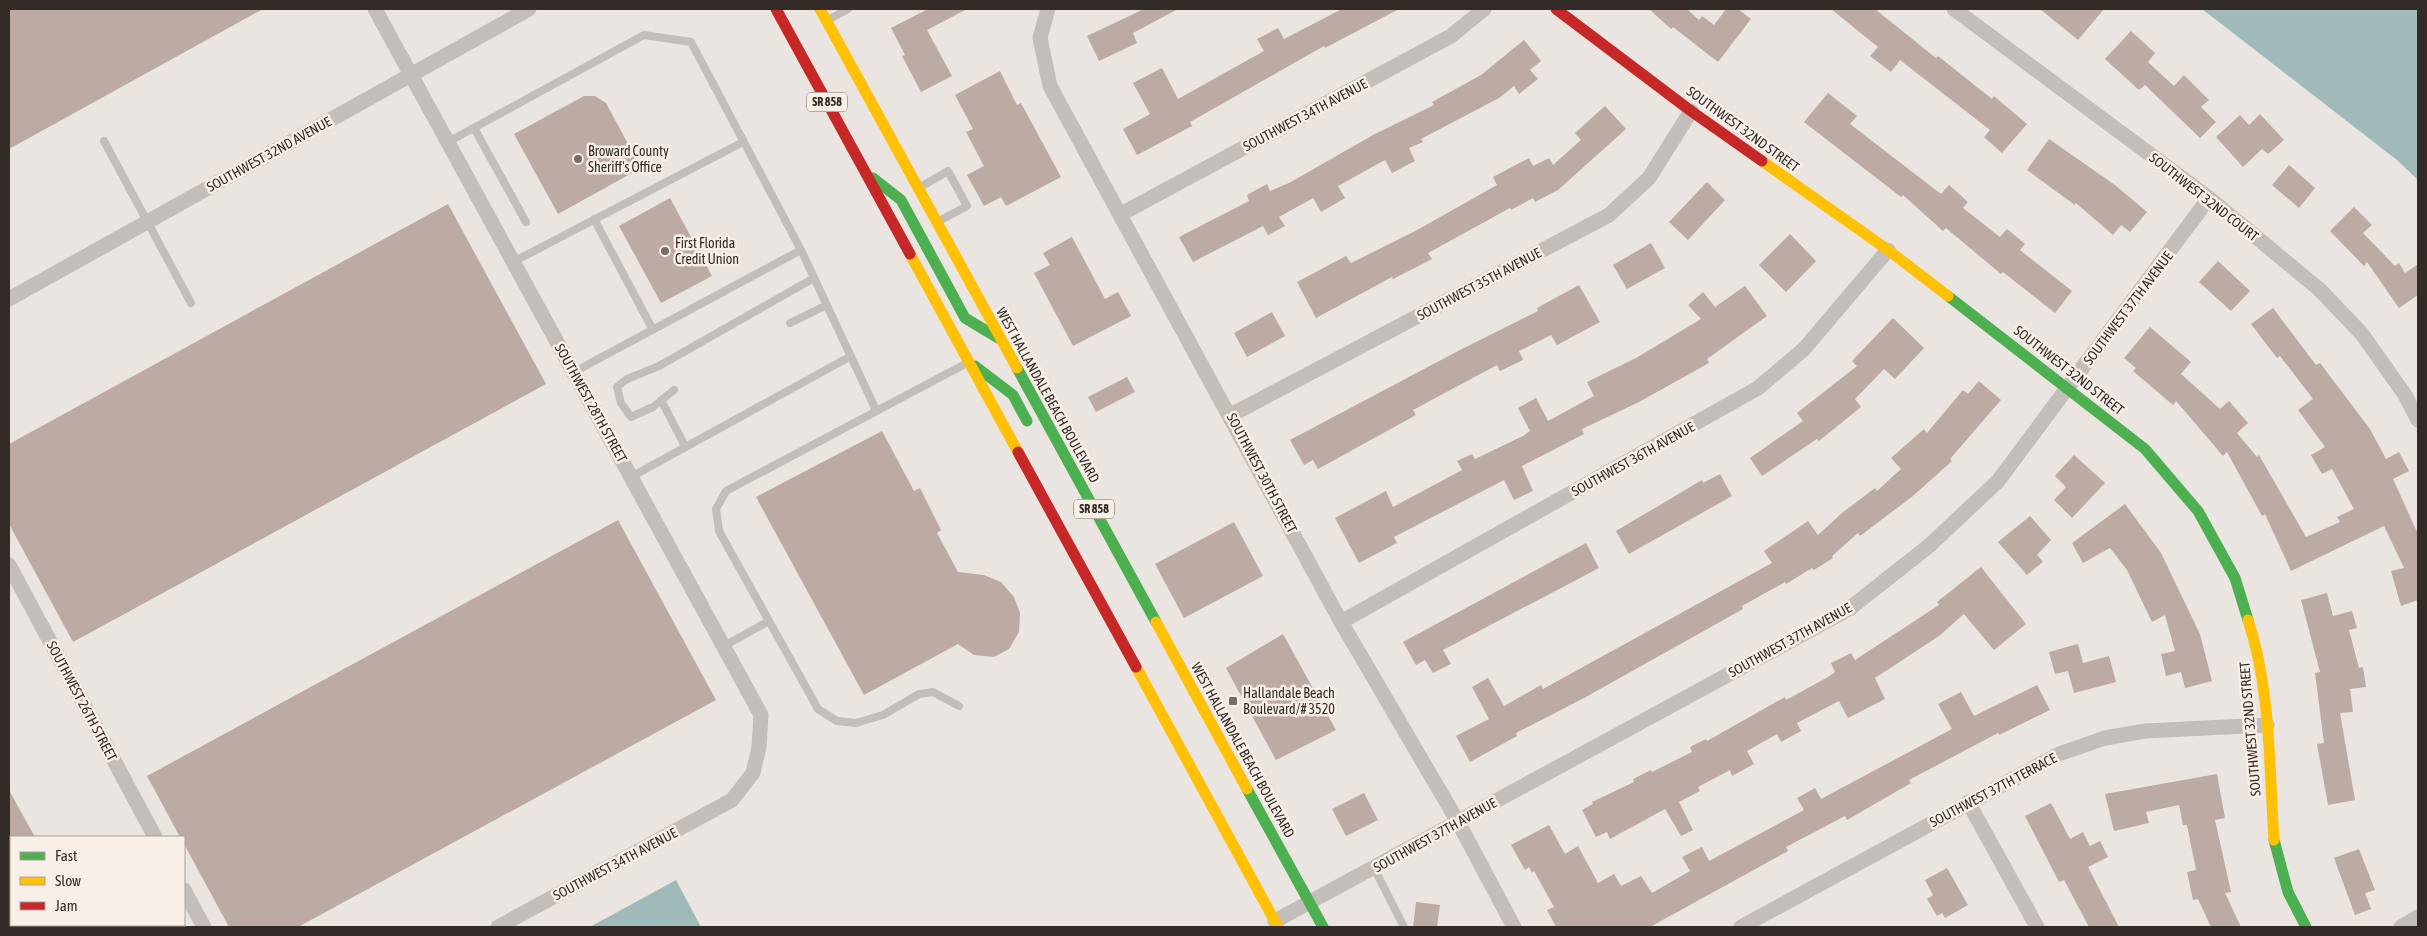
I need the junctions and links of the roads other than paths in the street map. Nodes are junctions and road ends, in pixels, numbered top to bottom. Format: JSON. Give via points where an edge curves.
{"nodes":[{"id":1,"x":375,"y":9,"type":"edge"},
{"id":2,"x":529,"y":9,"type":"edge"},
{"id":3,"x":776,"y":9,"type":"edge"},
{"id":4,"x":820,"y":9,"type":"edge"},
{"id":5,"x":848,"y":9,"type":"edge"},
{"id":6,"x":1048,"y":9,"type":"edge"},
{"id":7,"x":1484,"y":9,"type":"edge"},
{"id":8,"x":1556,"y":9,"type":"edge"},
{"id":9,"x":1954,"y":9,"type":"edge"},
{"id":10,"x":826,"y":21,"type":"junction"},
{"id":11,"x":412,"y":75,"type":"junction"},
{"id":12,"x":1691,"y":110,"type":"junction"},
{"id":13,"x":474,"y":128,"type":"junction"},
{"id":14,"x":104,"y":141,"type":"dead end"},
{"id":15,"x":448,"y":142,"type":"junction"},
{"id":16,"x":743,"y":142,"type":"junction"},
{"id":17,"x":865,"y":172,"type":"junction"},
{"id":18,"x":918,"y":188,"type":"junction"},
{"id":19,"x":2210,"y":198,"type":"junction"},
{"id":20,"x":1122,"y":214,"type":"junction"},
{"id":21,"x":594,"y":220,"type":"junction"},
{"id":22,"x":148,"y":221,"type":"junction"},
{"id":23,"x":526,"y":222,"type":"dead end"},
{"id":24,"x":937,"y":222,"type":"junction"},
{"id":25,"x":801,"y":250,"type":"junction"},
{"id":26,"x":1888,"y":250,"type":"junction"},
{"id":27,"x":513,"y":262,"type":"junction"},
{"id":28,"x":814,"y":278,"type":"junction"},
{"id":29,"x":9,"y":299,"type":"edge"},
{"id":30,"x":191,"y":303,"type":"dead end"},
{"id":31,"x":827,"y":305,"type":"junction"},
{"id":32,"x":790,"y":323,"type":"dead end"},
{"id":33,"x":653,"y":330,"type":"junction"},
{"id":34,"x":1001,"y":340,"type":"junction"},
{"id":35,"x":851,"y":356,"type":"junction"},
{"id":36,"x":969,"y":362,"type":"junction"},
{"id":37,"x":574,"y":372,"type":"junction"},
{"id":38,"x":2068,"y":388,"type":"junction"},
{"id":39,"x":674,"y":390,"type":"dead end"},
{"id":40,"x":661,"y":400,"type":"junction"},
{"id":41,"x":876,"y":410,"type":"junction"},
{"id":42,"x":1231,"y":415,"type":"junction"},
{"id":43,"x":2418,"y":420,"type":"edge"},
{"id":44,"x":1032,"y":429,"type":"dead end"},
{"id":45,"x":686,"y":446,"type":"junction"},
{"id":46,"x":631,"y":477,"type":"junction"},
{"id":47,"x":1086,"y":521,"type":"dead end"},
{"id":48,"x":1112,"y":542,"type":"junction"},
{"id":49,"x":9,"y":565,"type":"edge"},
{"id":50,"x":769,"y":621,"type":"junction"},
{"id":51,"x":1342,"y":622,"type":"junction"},
{"id":52,"x":724,"y":646,"type":"junction"},
{"id":53,"x":959,"y":706,"type":"dead end"},
{"id":54,"x":2267,"y":725,"type":"junction"},
{"id":55,"x":732,"y":800,"type":"joint"},
{"id":56,"x":1968,"y":802,"type":"junction"},
{"id":57,"x":1458,"y":822,"type":"junction"},
{"id":58,"x":154,"y":836,"type":"edge"},
{"id":59,"x":1374,"y":868,"type":"junction"},
{"id":60,"x":185,"y":892,"type":"edge"},
{"id":61,"x":1310,"y":903,"type":"junction"},
{"id":62,"x":2418,"y":918,"type":"edge"},
{"id":63,"x":1769,"y":921,"type":"edge"},
{"id":64,"x":1274,"y":924,"type":"edge"},
{"id":65,"x":204,"y":927,"type":"edge"},
{"id":66,"x":498,"y":927,"type":"edge"},
{"id":67,"x":1323,"y":927,"type":"edge"},
{"id":68,"x":1404,"y":927,"type":"edge"},
{"id":69,"x":1514,"y":927,"type":"edge"},
{"id":70,"x":1741,"y":927,"type":"edge"},
{"id":71,"x":2037,"y":927,"type":"edge"},
{"id":72,"x":2306,"y":927,"type":"edge"},
{"id":73,"x":2401,"y":927,"type":"edge"}],
"edges":[{"from":1,"to":11,"type":"street","name":"SOUTHWEST 28TH STREET"},
{"from":2,"to":11,"type":"street","name":"SOUTHWEST 32ND AVENUE"},
{"from":3,"to":17,"type":"main road","number":"SR 858"},
{"from":4,"to":10,"type":"main road","name":"WEST HALLANDALE BEACH BOULEVARD","number":"SR 858"},
{"from":5,"to":10,"type":"lane"},
{"from":6,"to":20,"type":"street","name":"SOUTHWEST 30TH STREET","via":[[1040,38],[1050,86]]},
{"from":7,"to":20,"type":"street","name":"SOUTHWEST 34TH AVENUE","via":[[1451,36]]},
{"from":8,"to":12,"type":"main road","name":"SOUTHWEST 32ND STREET"},
{"from":9,"to":19,"type":"street","name":"SOUTHWEST 32ND COURT"},
{"from":10,"to":18,"type":"main road","name":"WEST HALLANDALE BEACH BOULEVARD","number":"SR 858"},
{"from":11,"to":15,"type":"street","name":"SOUTHWEST 28TH STREET"},
{"from":11,"to":22,"type":"street","name":"SOUTHWEST 32ND AVENUE"},
{"from":12,"to":26,"type":"main road","name":"SOUTHWEST 32ND STREET"},
{"from":12,"to":42,"type":"street","name":"SOUTHWEST 35TH AVENUE","via":[[1649,178],[1609,215]]},
{"from":13,"to":15,"type":"lane"},
{"from":13,"to":16,"type":"lane","via":[[644,35],[690,42]]},
{"from":13,"to":23,"type":"lane"},
{"from":14,"to":22,"type":"lane"},
{"from":15,"to":27,"type":"street","name":"SOUTHWEST 28TH STREET"},
{"from":16,"to":21,"type":"lane"},
{"from":16,"to":25,"type":"lane"},
{"from":17,"to":34,"type":"main road","via":[[901,200],[965,318]]},
{"from":17,"to":36,"type":"main road","number":"SR 858"},
{"from":18,"to":24,"type":"main road","name":"WEST HALLANDALE BEACH BOULEVARD","number":"SR 858"},
{"from":18,"to":24,"type":"lane","via":[[948,171],[968,206]]},
{"from":19,"to":38,"type":"street","name":"SOUTHWEST 37TH AVENUE"},
{"from":19,"to":43,"type":"street","name":"SOUTHWEST 32ND COURT","via":[[2320,290],[2362,334],[2405,395]]},
{"from":20,"to":42,"type":"street","name":"SOUTHWEST 30TH STREET"},
{"from":21,"to":27,"type":"lane"},
{"from":21,"to":33,"type":"lane"},
{"from":22,"to":29,"type":"street","name":"SOUTHWEST 32ND AVENUE"},
{"from":22,"to":30,"type":"lane"},
{"from":24,"to":34,"type":"main road","name":"WEST HALLANDALE BEACH BOULEVARD","number":"SR 858"},
{"from":25,"to":28,"type":"lane"},
{"from":25,"to":33,"type":"lane"},
{"from":26,"to":38,"type":"main road","name":"SOUTHWEST 32ND STREET"},
{"from":26,"to":51,"type":"street","name":"SOUTHWEST 36TH AVENUE","via":[[1804,349],[1758,388]]},
{"from":27,"to":37,"type":"street","name":"SOUTHWEST 28TH STREET"},
{"from":28,"to":31,"type":"lane"},
{"from":28,"to":40,"type":"lane","via":[[617,387],[621,403],[631,417]]},
{"from":31,"to":32,"type":"lane"},
{"from":31,"to":35,"type":"lane"},
{"from":33,"to":37,"type":"lane"},
{"from":34,"to":48,"type":"main road","name":"WEST HALLANDALE BEACH BOULEVARD","number":"SR 858"},
{"from":35,"to":41,"type":"lane"},
{"from":35,"to":45,"type":"lane"},
{"from":36,"to":41,"type":"lane"},
{"from":36,"to":44,"type":"main road","via":[[1013,395]]},
{"from":36,"to":64,"type":"main road","number":"SR 858"},
{"from":37,"to":46,"type":"street","name":"SOUTHWEST 28TH STREET"},
{"from":38,"to":54,"type":"main road","name":"SOUTHWEST 32ND STREET","via":[[2145,448],[2198,511],[2235,578],[2257,646]]},
{"from":38,"to":57,"type":"street","name":"SOUTHWEST 37TH AVENUE","via":[[1998,481],[1930,545],[1849,609]]},
{"from":39,"to":40,"type":"lane"},
{"from":40,"to":45,"type":"lane"},
{"from":41,"to":50,"type":"lane","via":[[726,491],[716,509],[719,531]]},
{"from":42,"to":51,"type":"street","name":"SOUTHWEST 30TH STREET"},
{"from":45,"to":46,"type":"lane"},
{"from":46,"to":52,"type":"street","name":"SOUTHWEST 28TH STREET"},
{"from":47,"to":48,"type":"main road"},
{"from":48,"to":61,"type":"main road","name":"WEST HALLANDALE BEACH BOULEVARD","number":"SR 858"},
{"from":49,"to":58,"type":"street","name":"SOUTHWEST 26TH STREET"},
{"from":50,"to":52,"type":"lane"},
{"from":50,"to":53,"type":"lane","via":[[818,709],[837,721],[856,723],[883,715],[919,694],[933,692]]},
{"from":51,"to":57,"type":"street","name":"SOUTHWEST 30TH STREET"},
{"from":52,"to":55,"type":"street","name":"SOUTHWEST 28TH STREET","via":[[761,715],[753,773]]},
{"from":54,"to":56,"type":"street","name":"SOUTHWEST 37TH TERRACE","via":[[2146,730],[2105,738],[2059,754]]},
{"from":54,"to":72,"type":"main road","name":"SOUTHWEST 32ND STREET","via":[[2274,845],[2288,892]]},
{"from":55,"to":66,"type":"street","name":"SOUTHWEST 34TH AVENUE"},
{"from":56,"to":63,"type":"street","name":"SOUTHWEST 37TH TERRACE"},
{"from":56,"to":71,"type":"street"},
{"from":57,"to":59,"type":"street","name":"SOUTHWEST 37TH AVENUE"},
{"from":57,"to":69,"type":"street","name":"SOUTHWEST 30TH STREET"},
{"from":59,"to":61,"type":"street","name":"SOUTHWEST 37TH AVENUE"},
{"from":59,"to":68,"type":"lane"},
{"from":60,"to":65,"type":"street"},
{"from":61,"to":64,"type":"street","name":"SOUTHWEST 37TH AVENUE"},
{"from":61,"to":67,"type":"main road","name":"WEST HALLANDALE BEACH BOULEVARD","number":"SR 858"},
{"from":62,"to":73,"type":"street"},
{"from":63,"to":70,"type":"street","name":"SOUTHWEST 37TH TERRACE"}]}
